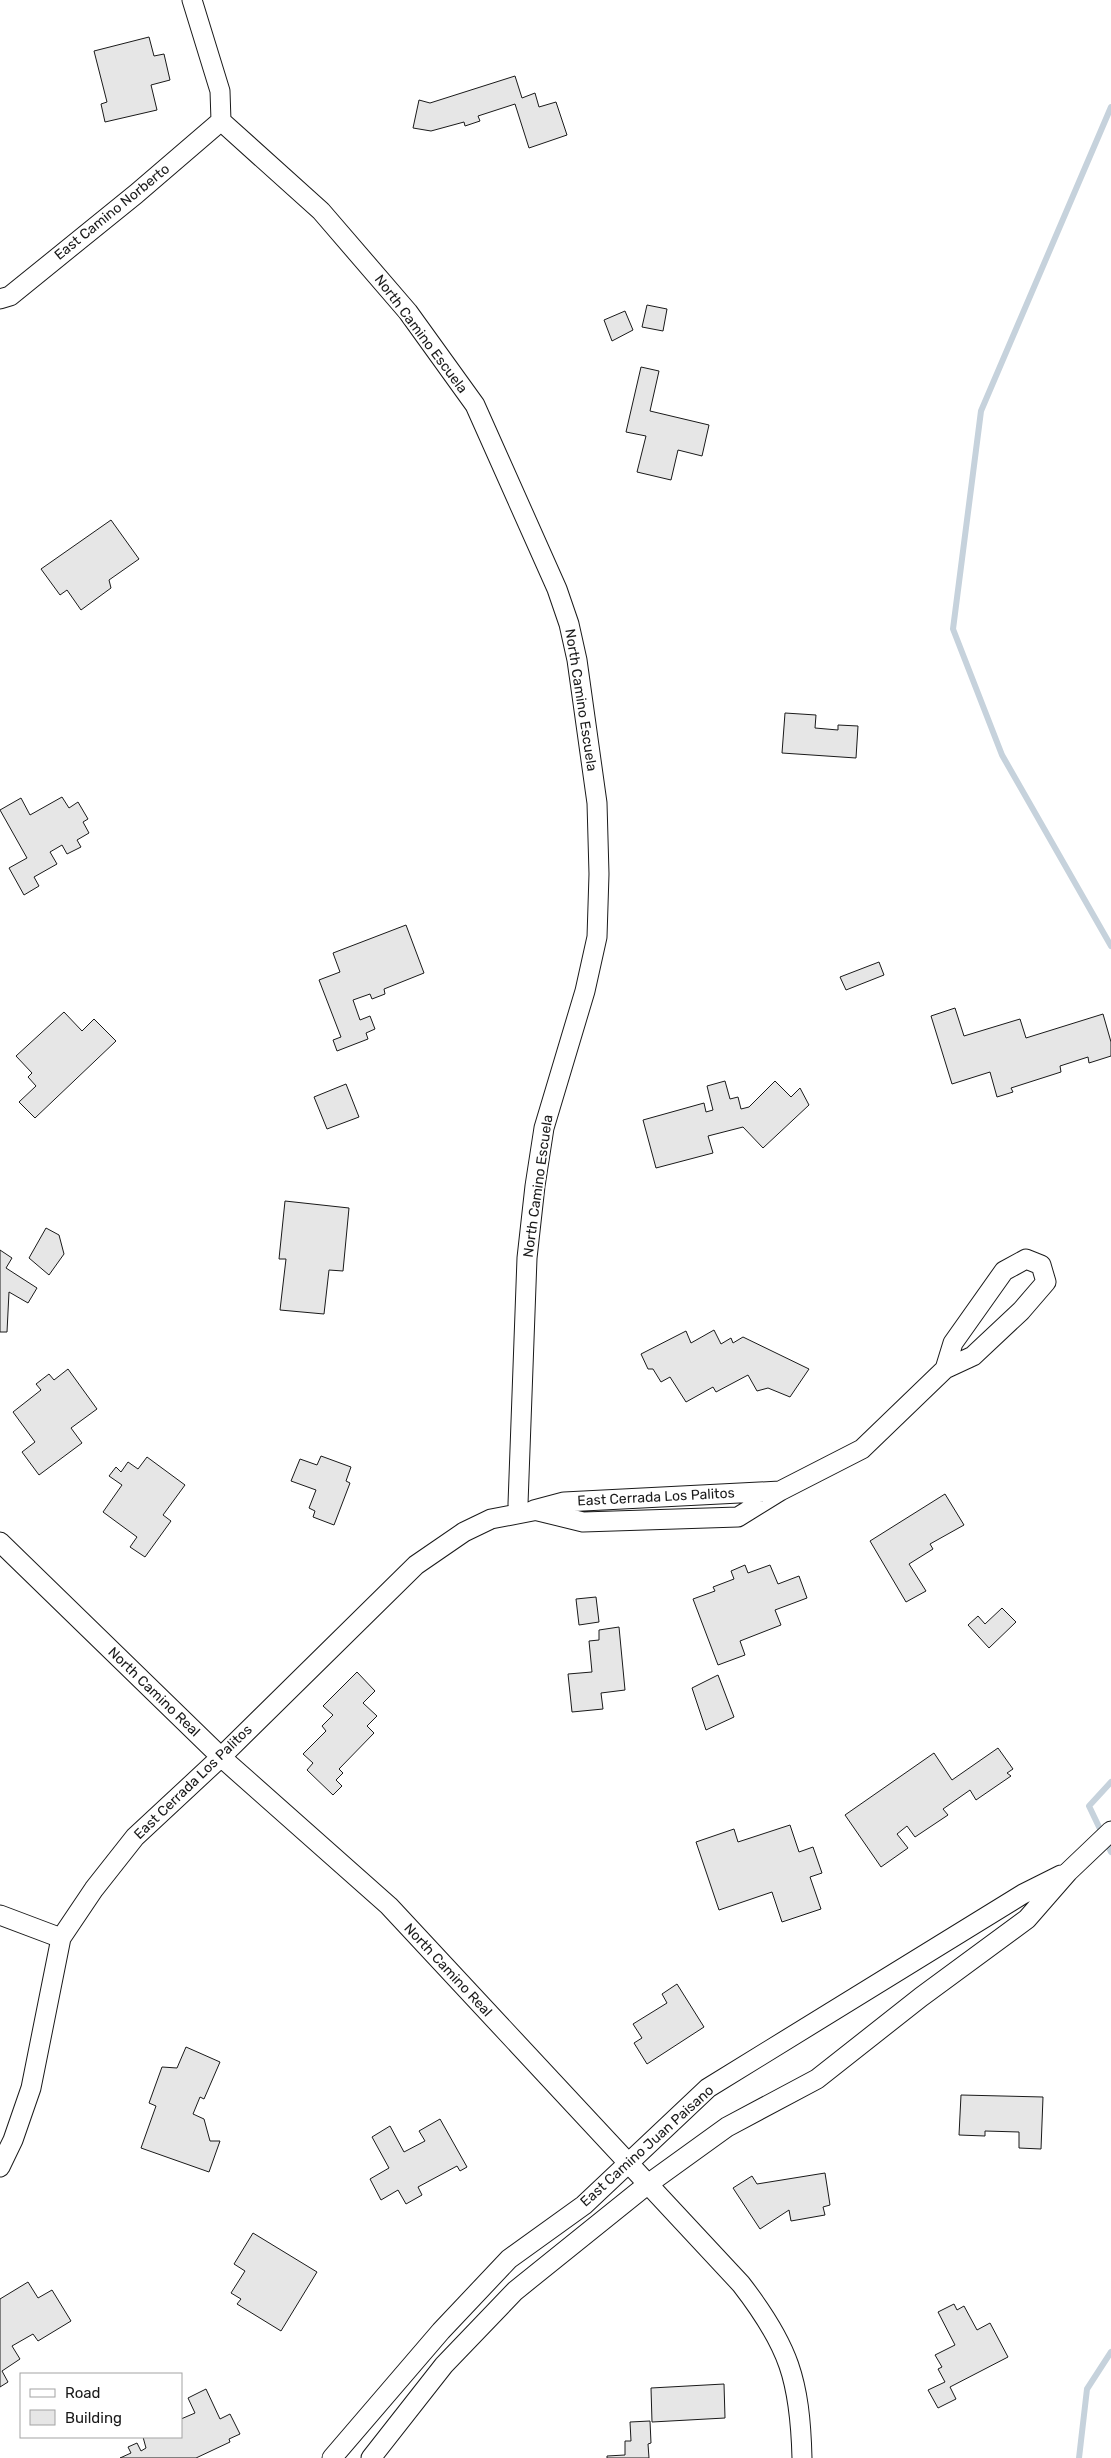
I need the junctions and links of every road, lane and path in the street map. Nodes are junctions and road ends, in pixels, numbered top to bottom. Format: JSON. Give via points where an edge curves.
{"nodes":[{"id":1,"x":192,"y":0,"type":"edge"},
{"id":2,"x":221,"y":121,"type":"junction"},
{"id":3,"x":0,"y":299,"type":"edge"},
{"id":4,"x":945,"y":1369,"type":"junction"},
{"id":5,"x":527,"y":1512,"type":"junction"},
{"id":6,"x":0,"y":1542,"type":"edge"},
{"id":7,"x":221,"y":1757,"type":"junction"},
{"id":8,"x":1111,"y":1831,"type":"edge"},
{"id":9,"x":1068,"y":1872,"type":"junction"},
{"id":10,"x":0,"y":1915,"type":"edge"},
{"id":11,"x":62,"y":1938,"type":"junction"},
{"id":12,"x":629,"y":2162,"type":"junction"},
{"id":13,"x":0,"y":2167,"type":"edge"},
{"id":14,"x":648,"y":2184,"type":"junction"},
{"id":15,"x":332,"y":2458,"type":"edge"},
{"id":16,"x":371,"y":2458,"type":"edge"},
{"id":17,"x":802,"y":2458,"type":"edge"}],
"edges":[{"from":1,"to":2,"type":"street","via":[[220,90]]},
{"from":2,"to":3,"type":"street","name":"East Camino Norberto","via":[[10,296]]},
{"from":2,"to":5,"type":"street","name":"North Camino Escuela","via":[[322,211],[408,312],[475,406],[557,589],[577,660],[596,803],[600,874],[597,937],[585,991],[544,1128],[535,1186],[524,1312],[518,1504]]},
{"from":4,"to":4,"type":"street","name":"East Cerrada Los Palitos","via":[[973,1356],[1021,1311],[1046,1282],[1041,1265],[1026,1259],[1004,1271],[953,1343]]},
{"from":4,"to":5,"type":"street","name":"East Cerrada Los Palitos","via":[[862,1449],[780,1491],[564,1502]]},
{"from":5,"to":7,"type":"street","name":"East Cerrada Los Palitos","via":[[491,1519],[464,1532],[416,1565]]},
{"from":6,"to":7,"type":"street","name":"North Camino Real"},
{"from":7,"to":11,"type":"street","name":"East Cerrada Los Palitos","via":[[135,1837],[94,1889]]},
{"from":7,"to":12,"type":"street","name":"North Camino Real","via":[[389,1906]]},
{"from":8,"to":9,"type":"street","name":"East Camino Juan Paisano"},
{"from":9,"to":12,"type":"street","name":"East Camino Juan Paisano","via":[[1023,1894],[708,2088]]},
{"from":9,"to":14,"type":"street","name":"East Camino Juan Paisano","via":[[1027,1919],[921,1997],[817,2080],[727,2127]]},
{"from":10,"to":11,"type":"street"},
{"from":11,"to":13,"type":"street","name":"East Cerrada Los Palitos","via":[[31,2088]]},
{"from":12,"to":14,"type":"street","name":"North Camino Real"},
{"from":12,"to":15,"type":"street","name":"East Camino Juan Paisano","via":[[584,2205],[509,2259],[441,2331]]},
{"from":14,"to":16,"type":"street","name":"East Camino Juan Paisano","via":[[515,2291],[444,2365]]},
{"from":14,"to":17,"type":"street","name":"North Camino Real","via":[[741,2284],[770,2323],[793,2374],[798,2397]]}]}
